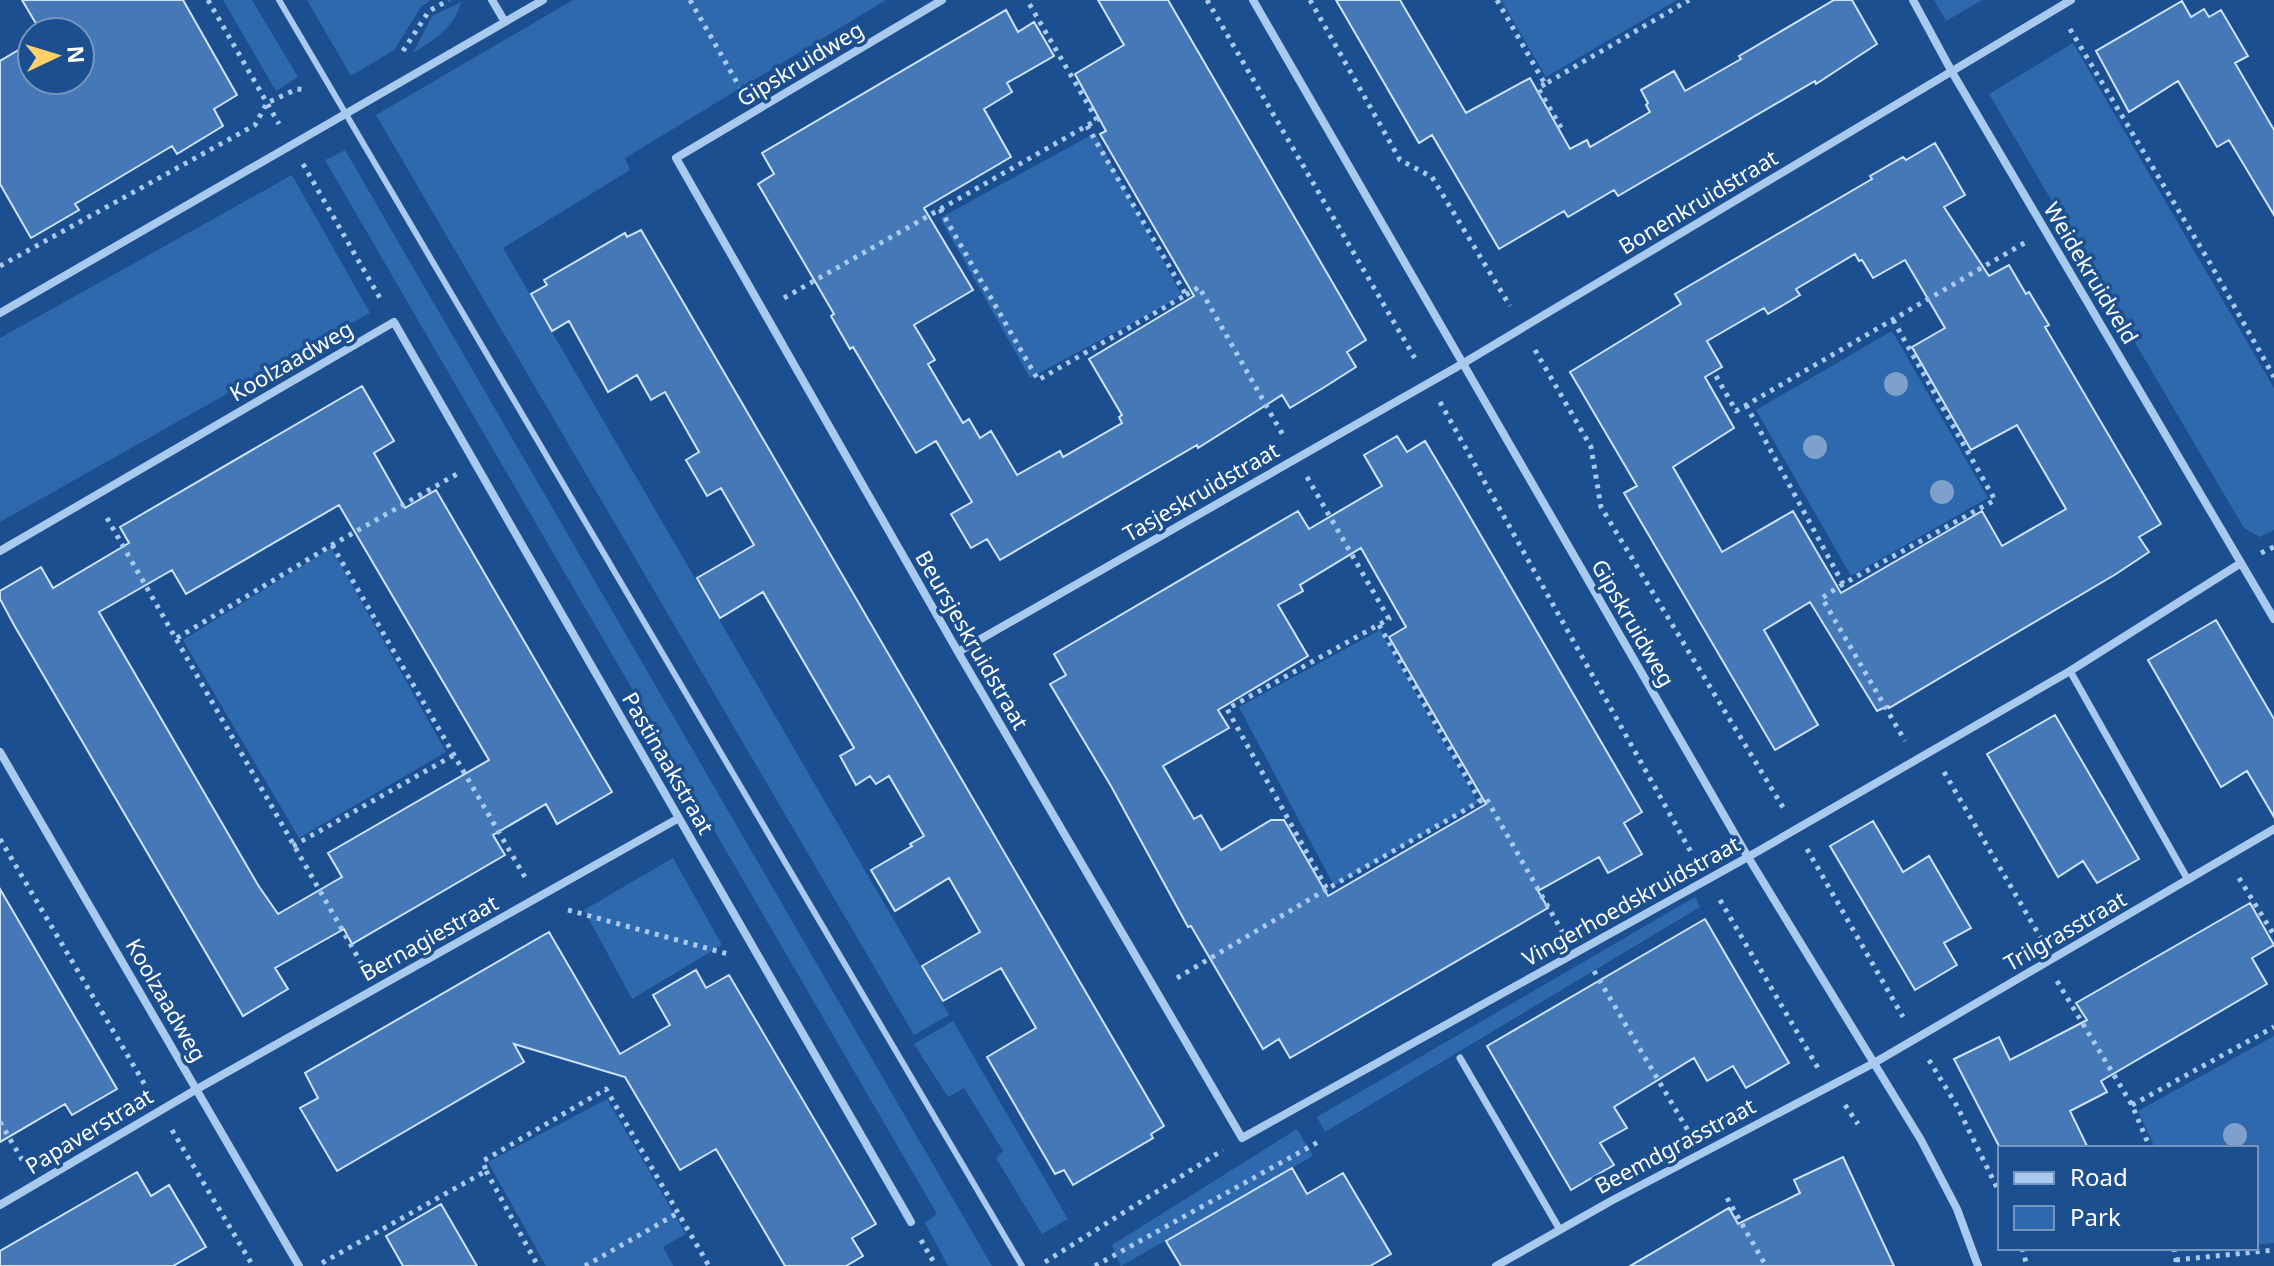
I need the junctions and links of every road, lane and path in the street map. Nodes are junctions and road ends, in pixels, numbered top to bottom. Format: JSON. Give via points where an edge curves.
{"nodes":[{"id":1,"x":279,"y":0,"type":"edge"},
{"id":2,"x":449,"y":0,"type":"edge"},
{"id":3,"x":492,"y":0,"type":"edge"},
{"id":4,"x":543,"y":0,"type":"edge"},
{"id":5,"x":690,"y":0,"type":"edge"},
{"id":6,"x":942,"y":0,"type":"edge"},
{"id":7,"x":1027,"y":0,"type":"edge"},
{"id":8,"x":1207,"y":0,"type":"edge"},
{"id":9,"x":1253,"y":0,"type":"edge"},
{"id":10,"x":1310,"y":0,"type":"edge"},
{"id":11,"x":1497,"y":0,"type":"edge"},
{"id":12,"x":1689,"y":0,"type":"edge"},
{"id":13,"x":1913,"y":0,"type":"edge"},
{"id":14,"x":2071,"y":0,"type":"edge"},
{"id":15,"x":2058,"y":8,"type":"junction"},
{"id":16,"x":505,"y":22,"type":"junction"},
{"id":17,"x":401,"y":55,"type":"dead end"},
{"id":18,"x":1952,"y":72,"type":"junction"},
{"id":19,"x":1545,"y":84,"type":"junction"},
{"id":20,"x":333,"y":93,"type":"junction"},
{"id":21,"x":754,"y":112,"type":"junction"},
{"id":22,"x":345,"y":115,"type":"junction"},
{"id":23,"x":1087,"y":126,"type":"junction"},
{"id":24,"x":1563,"y":131,"type":"dead end"},
{"id":25,"x":676,"y":158,"type":"joint"},
{"id":26,"x":940,"y":209,"type":"junction"},
{"id":27,"x":2045,"y":231,"type":"junction"},
{"id":28,"x":0,"y":266,"type":"edge"},
{"id":29,"x":1186,"y":295,"type":"junction"},
{"id":30,"x":763,"y":311,"type":"junction"},
{"id":31,"x":0,"y":313,"type":"edge"},
{"id":32,"x":1893,"y":320,"type":"junction"},
{"id":33,"x":394,"y":322,"type":"joint"},
{"id":34,"x":1522,"y":327,"type":"junction"},
{"id":35,"x":1462,"y":364,"type":"junction"},
{"id":36,"x":1716,"y":376,"type":"dead end"},
{"id":37,"x":2274,"y":377,"type":"edge"},
{"id":38,"x":1429,"y":382,"type":"junction"},
{"id":39,"x":1746,"y":405,"type":"junction"},
{"id":40,"x":1297,"y":458,"type":"junction"},
{"id":41,"x":475,"y":464,"type":"junction"},
{"id":42,"x":95,"y":496,"type":"junction"},
{"id":43,"x":332,"y":545,"type":"junction"},
{"id":44,"x":0,"y":551,"type":"edge"},
{"id":45,"x":2241,"y":563,"type":"junction"},
{"id":46,"x":1843,"y":584,"type":"junction"},
{"id":47,"x":2274,"y":619,"type":"edge"},
{"id":48,"x":1379,"y":625,"type":"junction"},
{"id":49,"x":177,"y":638,"type":"junction"},
{"id":50,"x":958,"y":652,"type":"junction"},
{"id":51,"x":2070,"y":671,"type":"junction"},
{"id":52,"x":1931,"y":751,"type":"junction"},
{"id":53,"x":0,"y":752,"type":"edge"},
{"id":54,"x":454,"y":755,"type":"junction"},
{"id":55,"x":1916,"y":760,"type":"junction"},
{"id":56,"x":1480,"y":801,"type":"junction"},
{"id":57,"x":679,"y":818,"type":"junction"},
{"id":58,"x":1796,"y":829,"type":"junction"},
{"id":59,"x":2274,"y":829,"type":"edge"},
{"id":60,"x":0,"y":839,"type":"edge"},
{"id":61,"x":293,"y":846,"type":"junction"},
{"id":62,"x":1748,"y":857,"type":"junction"},
{"id":63,"x":2226,"y":858,"type":"junction"},
{"id":64,"x":1707,"y":880,"type":"junction"},
{"id":65,"x":2188,"y":880,"type":"junction"},
{"id":66,"x":1327,"y":889,"type":"junction"},
{"id":67,"x":534,"y":899,"type":"junction"},
{"id":68,"x":2274,"y":935,"type":"edge"},
{"id":69,"x":1574,"y":953,"type":"junction"},
{"id":70,"x":2050,"y":961,"type":"junction"},
{"id":71,"x":763,"y":963,"type":"junction"},
{"id":72,"x":376,"y":988,"type":"junction"},
{"id":73,"x":1156,"y":991,"type":"junction"},
{"id":74,"x":2274,"y":1027,"type":"edge"},
{"id":75,"x":1916,"y":1039,"type":"junction"},
{"id":76,"x":1460,"y":1058,"type":"dead end"},
{"id":77,"x":1874,"y":1063,"type":"junction"},
{"id":78,"x":1830,"y":1085,"type":"junction"},
{"id":79,"x":197,"y":1089,"type":"junction"},
{"id":80,"x":2132,"y":1105,"type":"junction"},
{"id":81,"x":160,"y":1110,"type":"junction"},
{"id":82,"x":0,"y":1122,"type":"edge"},
{"id":83,"x":1858,"y":1124,"type":"dead end"},
{"id":84,"x":1242,"y":1138,"type":"junction"},
{"id":85,"x":1320,"y":1141,"type":"dead end"},
{"id":86,"x":2149,"y":1146,"type":"edge"},
{"id":87,"x":1701,"y":1153,"type":"junction"},
{"id":88,"x":486,"y":1171,"type":"junction"},
{"id":89,"x":37,"y":1183,"type":"junction"},
{"id":90,"x":1998,"y":1190,"type":"edge"},
{"id":91,"x":1727,"y":1198,"type":"dead end"},
{"id":92,"x":0,"y":1205,"type":"edge"},
{"id":93,"x":678,"y":1213,"type":"junction"},
{"id":94,"x":911,"y":1222,"type":"dead end"},
{"id":95,"x":1560,"y":1230,"type":"junction"},
{"id":96,"x":2274,"y":1250,"type":"edge"},
{"id":97,"x":2176,"y":1263,"type":"edge"},
{"id":98,"x":253,"y":1266,"type":"edge"},
{"id":99,"x":299,"y":1266,"type":"edge"},
{"id":100,"x":317,"y":1266,"type":"edge"},
{"id":101,"x":538,"y":1266,"type":"edge"},
{"id":102,"x":585,"y":1266,"type":"edge"},
{"id":103,"x":709,"y":1266,"type":"edge"},
{"id":104,"x":1022,"y":1266,"type":"edge"},
{"id":105,"x":1037,"y":1266,"type":"edge"},
{"id":106,"x":1095,"y":1266,"type":"edge"},
{"id":107,"x":1496,"y":1266,"type":"edge"},
{"id":108,"x":1766,"y":1266,"type":"edge"},
{"id":109,"x":1978,"y":1266,"type":"edge"}],
"edges":[{"from":1,"to":20,"type":"lane"},
{"from":2,"to":17,"type":"path","via":[[429,11]]},
{"from":3,"to":16,"type":"street"},
{"from":4,"to":16,"type":"street"},
{"from":5,"to":21,"type":"path"},
{"from":6,"to":21,"type":"street","name":"Gipskruidweg"},
{"from":7,"to":23,"type":"path","via":[[1097,120]]},
{"from":8,"to":38,"type":"path"},
{"from":9,"to":35,"type":"street","name":"Gipskruidweg"},
{"from":10,"to":34,"type":"path","via":[[1400,160],[1432,177]]},
{"from":11,"to":19,"type":"path"},
{"from":12,"to":19,"type":"path"},
{"from":13,"to":18,"type":"street","name":"Weidekruidveld"},
{"from":14,"to":15,"type":"street","name":"Bonenkruidstraat"},
{"from":15,"to":18,"type":"street","name":"Bonenkruidstraat"},
{"from":15,"to":37,"type":"path"},
{"from":16,"to":22,"type":"street"},
{"from":18,"to":27,"type":"street","name":"Weidekruidveld"},
{"from":18,"to":34,"type":"street","name":"Bonenkruidstraat"},
{"from":19,"to":24,"type":"path","via":[[1538,88]]},
{"from":20,"to":22,"type":"lane"},
{"from":20,"to":28,"type":"path","via":[[297,89],[267,103],[255,125]]},
{"from":21,"to":25,"type":"street","name":"Gipskruidweg"},
{"from":22,"to":31,"type":"street"},
{"from":22,"to":104,"type":"lane"},
{"from":23,"to":26,"type":"path"},
{"from":23,"to":29,"type":"path"},
{"from":25,"to":30,"type":"street","name":"Beursjeskruidstraat"},
{"from":26,"to":29,"type":"path","via":[[1038,380]]},
{"from":26,"to":30,"type":"path"},
{"from":27,"to":32,"type":"path"},
{"from":27,"to":45,"type":"street","name":"Weidekruidveld"},
{"from":29,"to":40,"type":"path","via":[[1199,287]]},
{"from":30,"to":50,"type":"street","name":"Beursjeskruidstraat"},
{"from":32,"to":39,"type":"path"},
{"from":32,"to":46,"type":"path","via":[[1995,500]]},
{"from":33,"to":41,"type":"street","name":"Pastinaakstraat"},
{"from":33,"to":42,"type":"street","name":"Koolzaadweg"},
{"from":34,"to":35,"type":"street","name":"Bonenkruidstraat"},
{"from":34,"to":58,"type":"path","via":[[1591,447],[1601,507]]},
{"from":35,"to":38,"type":"street","name":"Tasjeskruidstraat"},
{"from":35,"to":62,"type":"street","name":"Gipskruidweg"},
{"from":36,"to":39,"type":"path","via":[[1736,411]]},
{"from":38,"to":40,"type":"street","name":"Tasjeskruidstraat"},
{"from":38,"to":64,"type":"path"},
{"from":39,"to":46,"type":"path"},
{"from":40,"to":48,"type":"path","via":[[1389,619]]},
{"from":40,"to":50,"type":"street","name":"Tasjeskruidstraat"},
{"from":41,"to":43,"type":"path"},
{"from":41,"to":57,"type":"street","name":"Pastinaakstraat"},
{"from":42,"to":44,"type":"street","name":"Koolzaadweg"},
{"from":42,"to":49,"type":"path"},
{"from":43,"to":49,"type":"path"},
{"from":43,"to":54,"type":"path"},
{"from":45,"to":47,"type":"street","name":"Weidekruidveld"},
{"from":45,"to":51,"type":"street","name":"Vingerhoedskruidstraat"},
{"from":46,"to":55,"type":"path","via":[[1822,598]]},
{"from":48,"to":56,"type":"path"},
{"from":48,"to":66,"type":"path","via":[[1227,709]]},
{"from":49,"to":61,"type":"path"},
{"from":50,"to":73,"type":"street","name":"Beursjeskruidstraat"},
{"from":51,"to":52,"type":"street","name":"Vingerhoedskruidstraat"},
{"from":51,"to":65,"type":"street"},
{"from":52,"to":55,"type":"street","name":"Vingerhoedskruidstraat"},
{"from":52,"to":70,"type":"path"},
{"from":53,"to":79,"type":"street","name":"Koolzaadweg"},
{"from":54,"to":61,"type":"path"},
{"from":54,"to":67,"type":"path"},
{"from":55,"to":58,"type":"street","name":"Vingerhoedskruidstraat"},
{"from":56,"to":66,"type":"path"},
{"from":56,"to":69,"type":"path","via":[[1486,798]]},
{"from":57,"to":67,"type":"street","name":"Bernagiestraat"},
{"from":57,"to":71,"type":"street","name":"Pastinaakstraat"},
{"from":58,"to":62,"type":"street","name":"Vingerhoedskruidstraat"},
{"from":58,"to":75,"type":"path"},
{"from":59,"to":63,"type":"street","name":"Trilgrasstraat"},
{"from":60,"to":81,"type":"path"},
{"from":61,"to":72,"type":"path"},
{"from":62,"to":64,"type":"street","name":"Vingerhoedskruidstraat"},
{"from":62,"to":77,"type":"street","name":"Gipskruidweg"},
{"from":63,"to":65,"type":"street","name":"Trilgrasstraat"},
{"from":63,"to":68,"type":"path"},
{"from":64,"to":69,"type":"street","name":"Vingerhoedskruidstraat"},
{"from":64,"to":78,"type":"path"},
{"from":65,"to":70,"type":"street","name":"Trilgrasstraat"},
{"from":66,"to":73,"type":"path"},
{"from":67,"to":71,"type":"path"},
{"from":67,"to":72,"type":"street","name":"Bernagiestraat"},
{"from":69,"to":84,"type":"street","name":"Vingerhoedskruidstraat"},
{"from":69,"to":87,"type":"path","via":[[1599,975]]},
{"from":70,"to":75,"type":"street","name":"Trilgrasstraat"},
{"from":70,"to":80,"type":"path"},
{"from":71,"to":94,"type":"street","name":"Pastinaakstraat"},
{"from":72,"to":79,"type":"street","name":"Bernagiestraat"},
{"from":73,"to":84,"type":"street","name":"Beursjeskruidstraat"},
{"from":74,"to":80,"type":"path"},
{"from":75,"to":77,"type":"street","name":"Trilgrasstraat"},
{"from":75,"to":90,"type":"path","via":[[1957,1106]]},
{"from":76,"to":95,"type":"street"},
{"from":77,"to":78,"type":"street","name":"Beemdgrasstraat"},
{"from":77,"to":109,"type":"street","name":"Gipskruidweg","via":[[1957,1209]]},
{"from":78,"to":83,"type":"path"},
{"from":78,"to":87,"type":"street","name":"Beemdgrasstraat"},
{"from":79,"to":81,"type":"street","name":"Papaverstraat"},
{"from":79,"to":99,"type":"street","name":"Koolzaadweg"},
{"from":80,"to":86,"type":"path"},
{"from":81,"to":89,"type":"street","name":"Papaverstraat"},
{"from":81,"to":98,"type":"path"},
{"from":82,"to":89,"type":"path"},
{"from":84,"to":105,"type":"path"},
{"from":85,"to":106,"type":"path"},
{"from":87,"to":95,"type":"street","name":"Beemdgrasstraat"},
{"from":88,"to":93,"type":"path","via":[[483,1161],[606,1089]]},
{"from":88,"to":100,"type":"path"},
{"from":88,"to":101,"type":"path"},
{"from":89,"to":92,"type":"street","name":"Papaverstraat"},
{"from":91,"to":108,"type":"path"},
{"from":93,"to":102,"type":"path"},
{"from":93,"to":103,"type":"path"},
{"from":95,"to":107,"type":"street","name":"Beemdgrasstraat"},
{"from":96,"to":97,"type":"path"}]}
